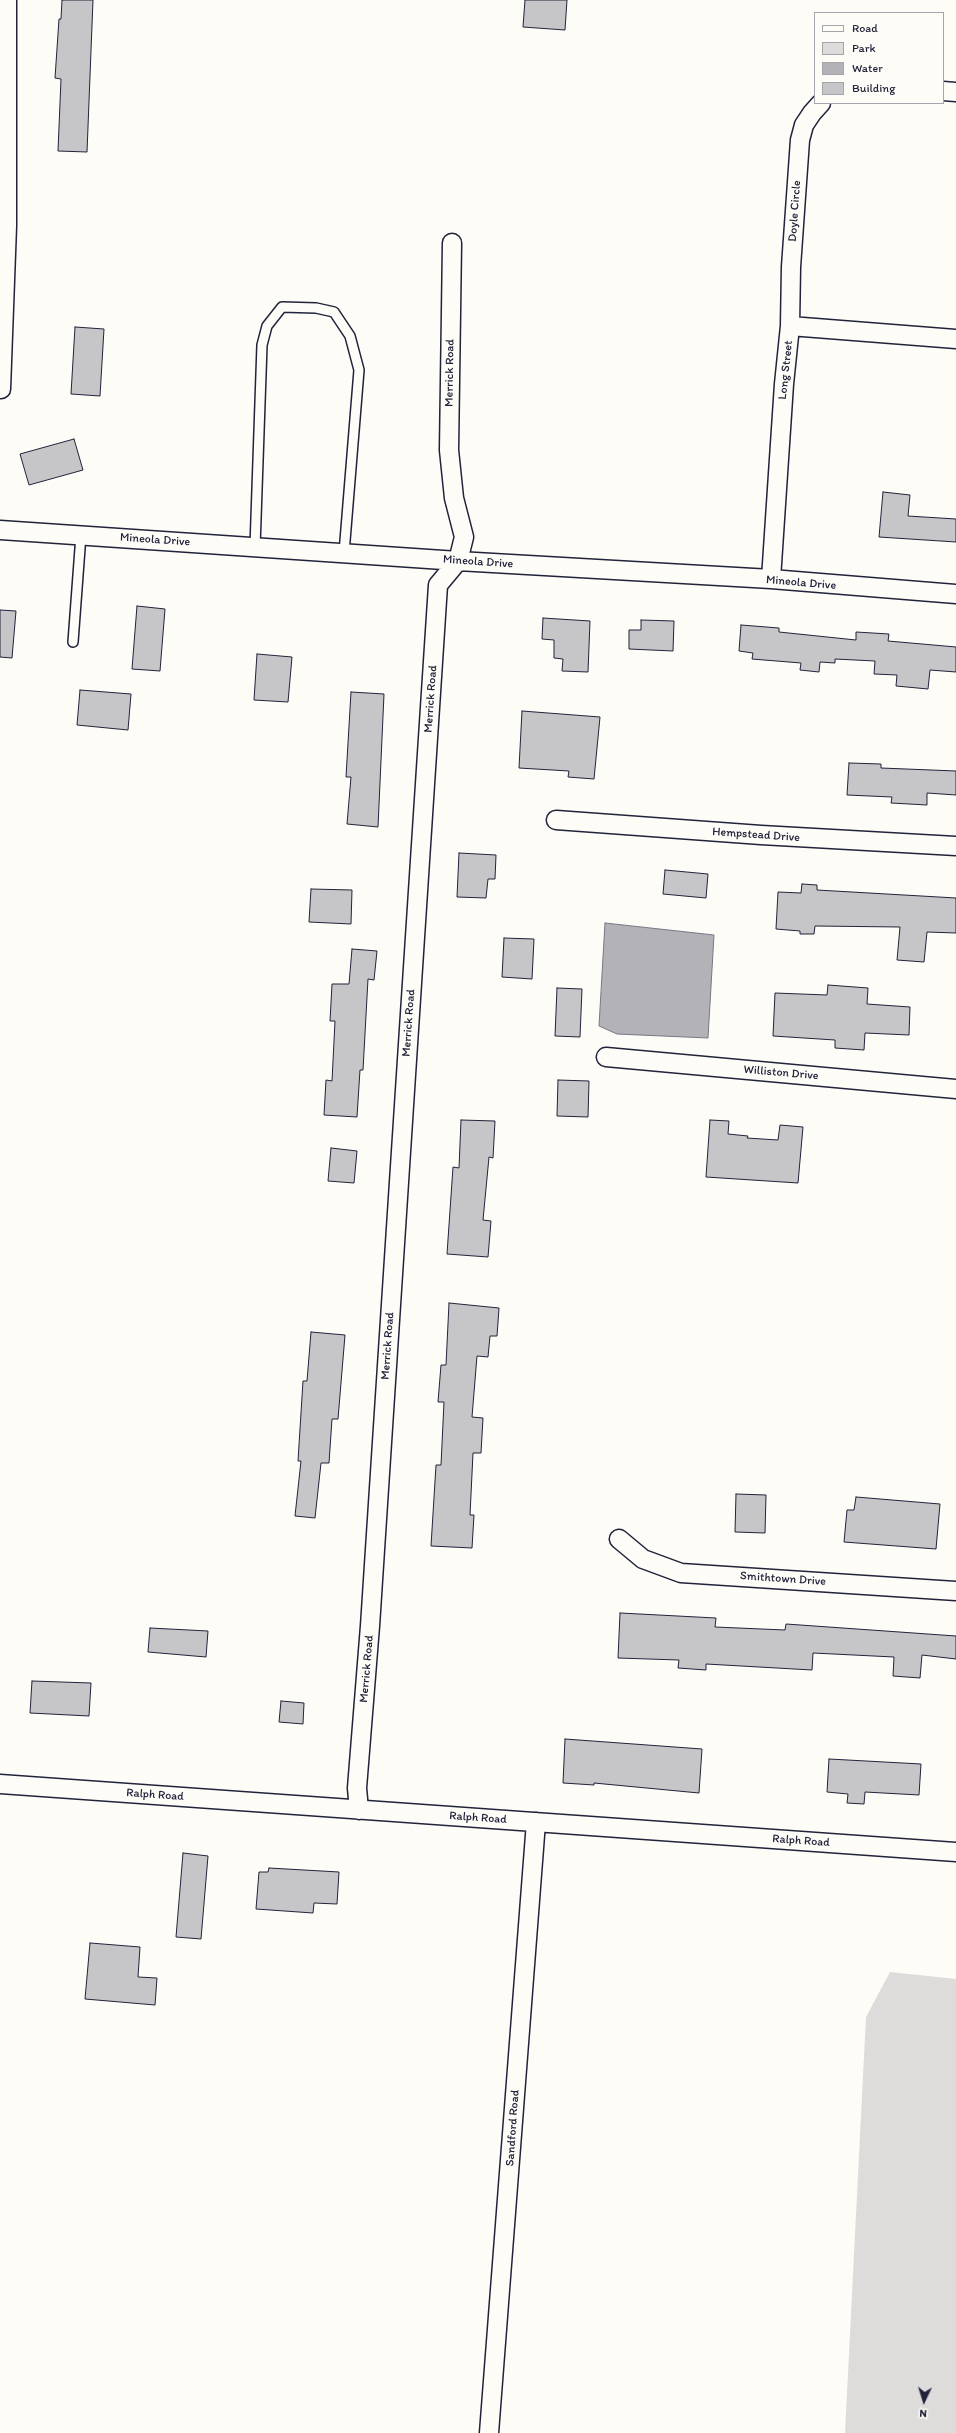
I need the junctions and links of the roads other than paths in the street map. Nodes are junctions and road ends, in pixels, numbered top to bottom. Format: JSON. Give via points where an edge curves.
{"nodes":[{"id":1,"x":7,"y":0,"type":"edge"},
{"id":2,"x":944,"y":91,"type":"edge"},
{"id":3,"x":956,"y":92,"type":"edge"},
{"id":4,"x":821,"y":104,"type":"edge"},
{"id":5,"x":452,"y":243,"type":"dead end"},
{"id":6,"x":790,"y":326,"type":"junction"},
{"id":7,"x":956,"y":339,"type":"edge"},
{"id":8,"x":1,"y":389,"type":"dead end"},
{"id":9,"x":0,"y":530,"type":"edge"},
{"id":10,"x":82,"y":535,"type":"junction"},
{"id":11,"x":255,"y":547,"type":"junction"},
{"id":12,"x":344,"y":553,"type":"junction"},
{"id":13,"x":458,"y":561,"type":"junction"},
{"id":14,"x":771,"y":579,"type":"junction"},
{"id":15,"x":956,"y":594,"type":"edge"},
{"id":16,"x":73,"y":642,"type":"dead end"},
{"id":17,"x":556,"y":820,"type":"dead end"},
{"id":18,"x":956,"y":846,"type":"edge"},
{"id":19,"x":606,"y":1057,"type":"dead end"},
{"id":20,"x":956,"y":1089,"type":"edge"},
{"id":21,"x":619,"y":1539,"type":"dead end"},
{"id":22,"x":956,"y":1591,"type":"edge"},
{"id":23,"x":0,"y":1784,"type":"edge"},
{"id":24,"x":359,"y":1810,"type":"junction"},
{"id":25,"x":536,"y":1822,"type":"junction"},
{"id":26,"x":956,"y":1852,"type":"edge"},
{"id":27,"x":489,"y":2433,"type":"edge"}],
"edges":[{"from":1,"to":8,"type":"street","via":[[7,226]]},
{"from":2,"to":3,"type":"street"},
{"from":4,"to":6,"type":"street","name":"Doyle Circle","via":[[804,125],[800,140],[791,267]]},
{"from":5,"to":13,"type":"street","name":"Merrick Road","via":[[449,450],[454,498],[464,537]]},
{"from":6,"to":7,"type":"street","name":"Long Street"},
{"from":6,"to":14,"type":"street","name":"Long Street"},
{"from":9,"to":10,"type":"street","name":"Mineola Drive"},
{"from":10,"to":11,"type":"street","name":"Mineola Drive"},
{"from":10,"to":16,"type":"lane"},
{"from":11,"to":12,"type":"street","name":"Mineola Drive"},
{"from":11,"to":12,"type":"lane","via":[[262,345],[265,333],[267,326],[282,307],[316,308],[334,312],[350,336],[359,370]]},
{"from":12,"to":13,"type":"street","name":"Mineola Drive"},
{"from":13,"to":14,"type":"street","name":"Mineola Drive"},
{"from":13,"to":24,"type":"street","name":"Merrick Road","via":[[438,585],[370,1626],[357,1788]]},
{"from":14,"to":15,"type":"street","name":"Mineola Drive"},
{"from":17,"to":18,"type":"street","name":"Hempstead Drive"},
{"from":19,"to":20,"type":"street","name":"Williston Drive"},
{"from":21,"to":22,"type":"street","name":"Smithtown Drive","via":[[643,1559],[681,1572]]},
{"from":23,"to":24,"type":"street","name":"Ralph Road"},
{"from":24,"to":25,"type":"street","name":"Ralph Road"},
{"from":25,"to":26,"type":"street","name":"Ralph Road"},
{"from":25,"to":27,"type":"street","name":"Sandford Road"}]}
